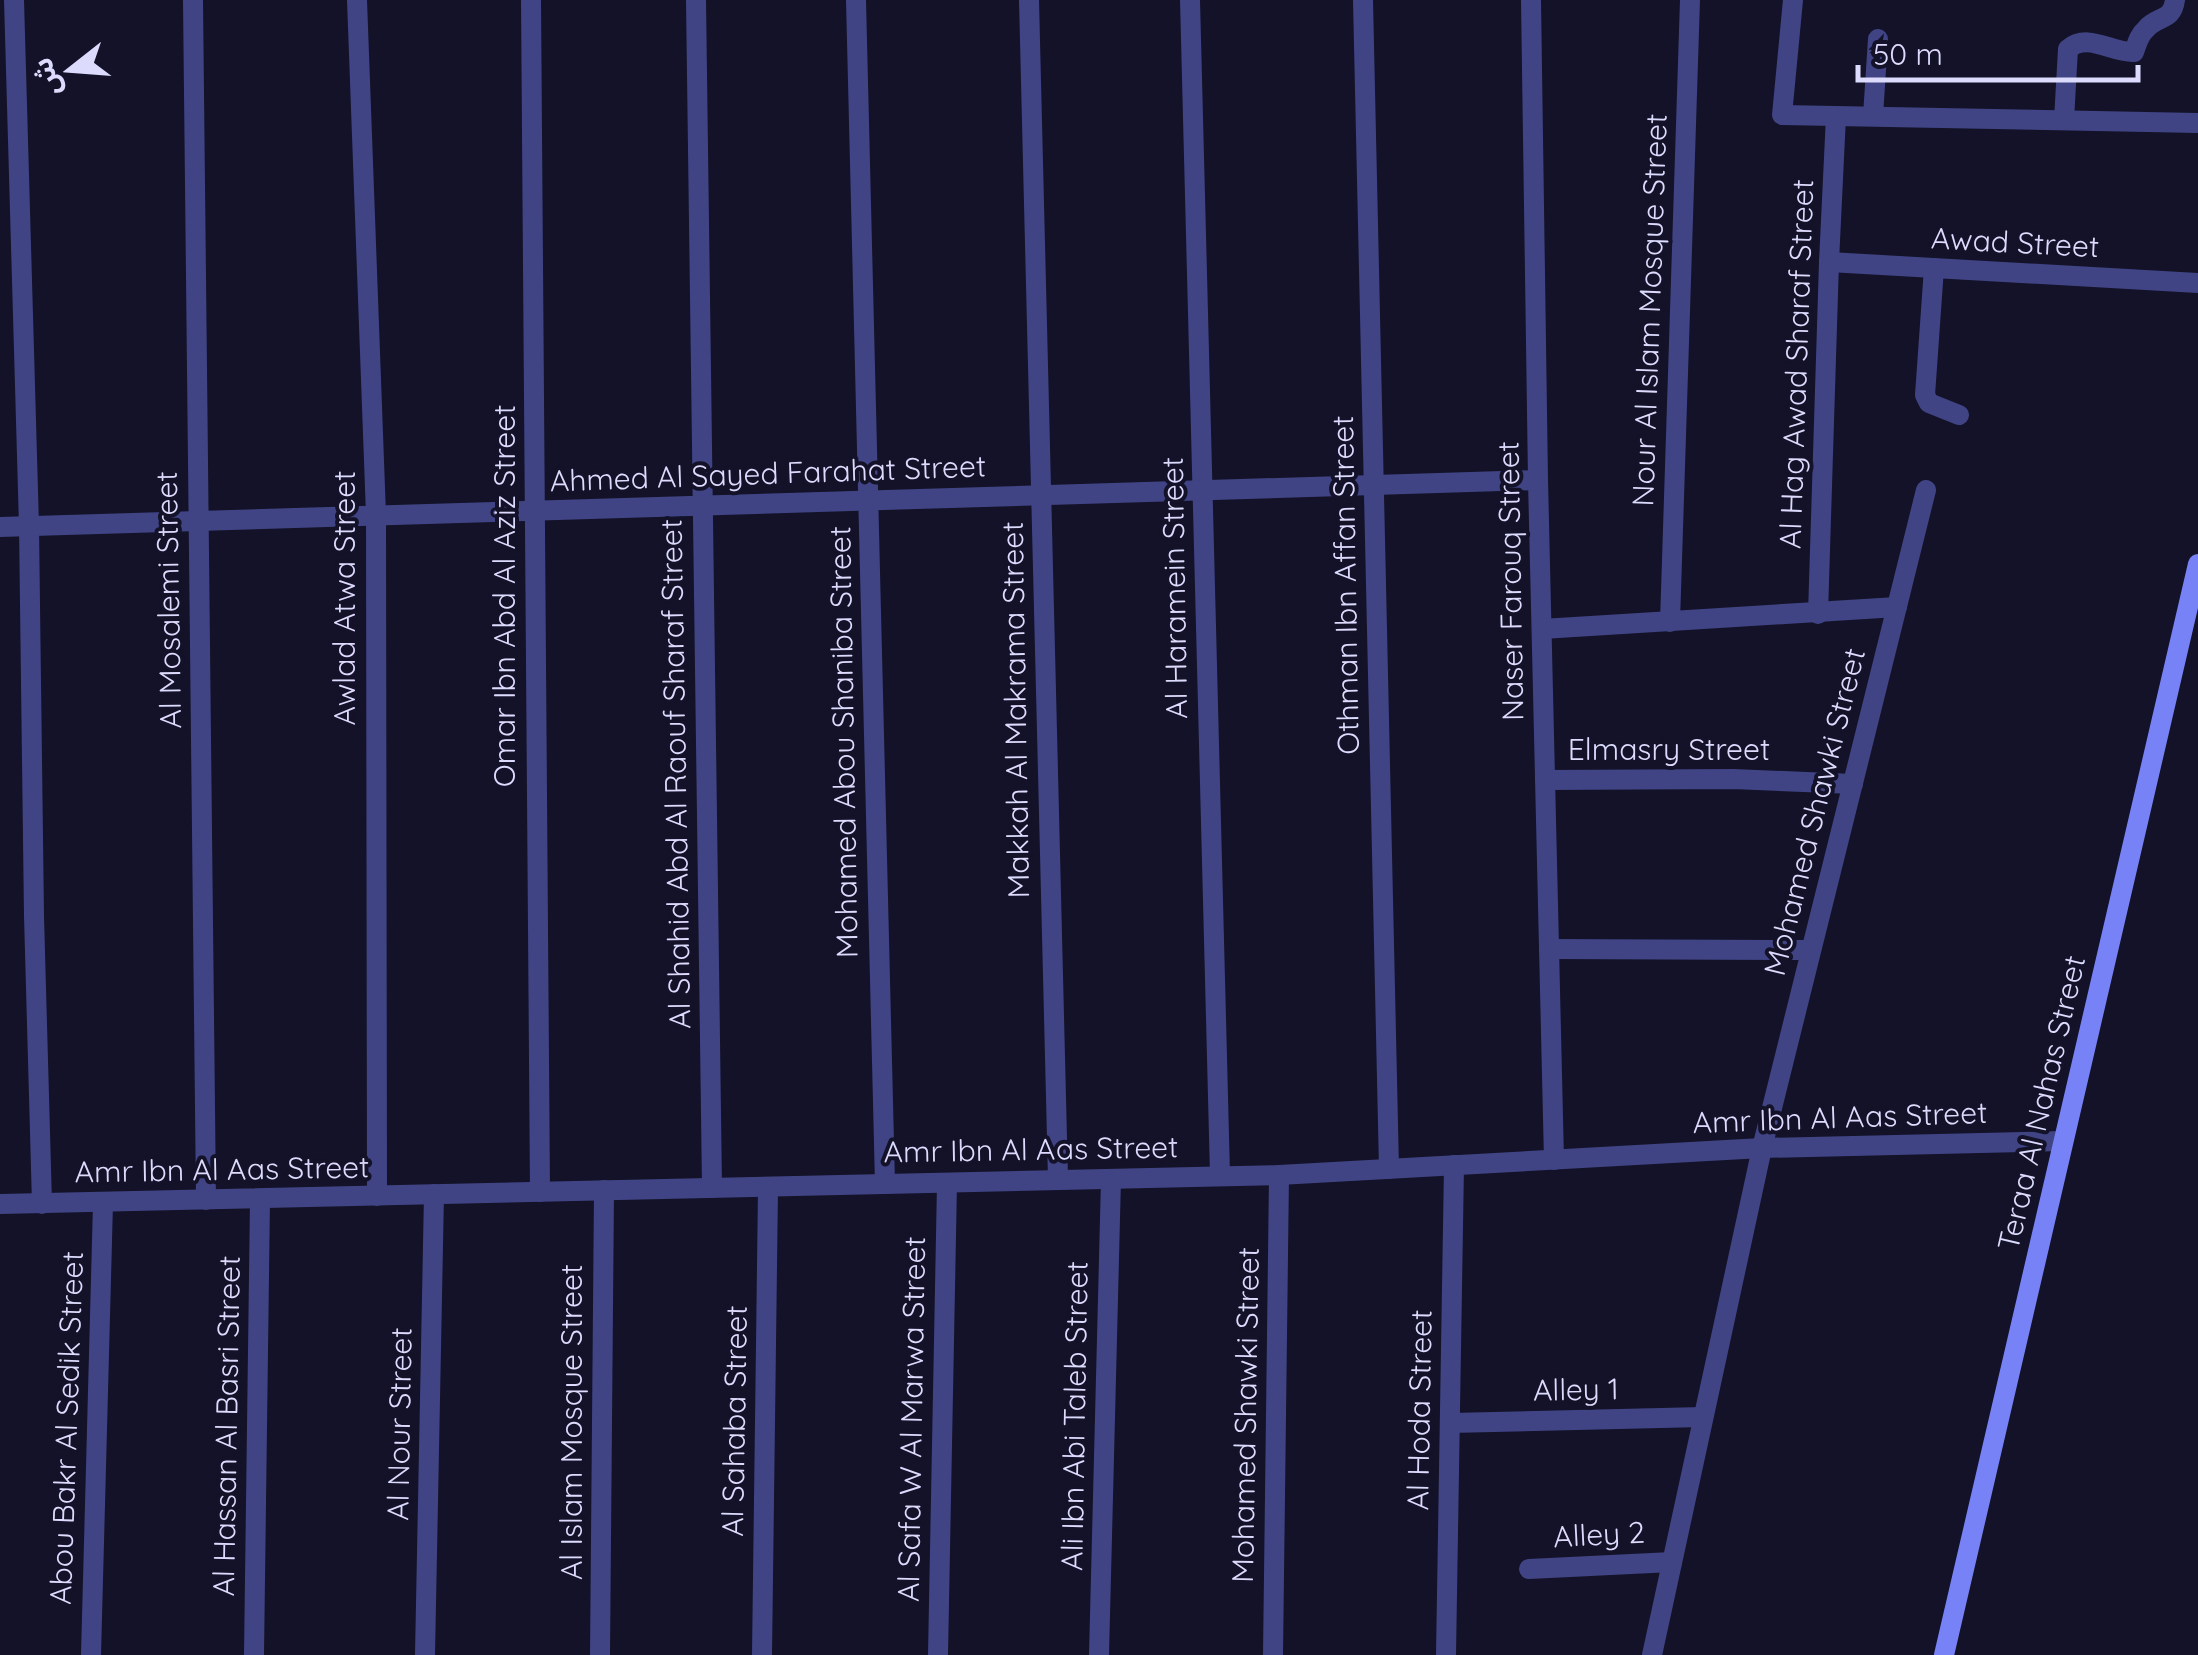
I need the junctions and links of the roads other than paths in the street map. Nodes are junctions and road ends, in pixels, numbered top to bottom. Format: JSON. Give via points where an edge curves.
{"nodes":[{"id":1,"x":14,"y":0,"type":"edge"},
{"id":2,"x":193,"y":0,"type":"edge"},
{"id":3,"x":358,"y":0,"type":"edge"},
{"id":4,"x":531,"y":0,"type":"edge"},
{"id":5,"x":696,"y":0,"type":"edge"},
{"id":6,"x":856,"y":0,"type":"edge"},
{"id":7,"x":1028,"y":0,"type":"edge"},
{"id":8,"x":1190,"y":0,"type":"edge"},
{"id":9,"x":1362,"y":0,"type":"edge"},
{"id":10,"x":1531,"y":0,"type":"edge"},
{"id":11,"x":1690,"y":0,"type":"edge"},
{"id":12,"x":1794,"y":0,"type":"edge"},
{"id":13,"x":2175,"y":0,"type":"edge"},
{"id":14,"x":1878,"y":39,"type":"dead end"},
{"id":15,"x":1836,"y":116,"type":"junction"},
{"id":16,"x":1874,"y":116,"type":"junction"},
{"id":17,"x":2064,"y":120,"type":"junction"},
{"id":18,"x":2198,"y":124,"type":"edge"},
{"id":19,"x":1829,"y":262,"type":"junction"},
{"id":20,"x":1934,"y":268,"type":"junction"},
{"id":21,"x":2198,"y":283,"type":"edge"},
{"id":22,"x":1959,"y":414,"type":"dead end"},
{"id":23,"x":1538,"y":480,"type":"junction"},
{"id":24,"x":1373,"y":486,"type":"junction"},
{"id":25,"x":1926,"y":490,"type":"dead end"},
{"id":26,"x":1203,"y":491,"type":"junction"},
{"id":27,"x":1041,"y":496,"type":"junction"},
{"id":28,"x":868,"y":501,"type":"junction"},
{"id":29,"x":702,"y":506,"type":"junction"},
{"id":30,"x":534,"y":511,"type":"junction"},
{"id":31,"x":376,"y":516,"type":"junction"},
{"id":32,"x":198,"y":520,"type":"junction"},
{"id":33,"x":0,"y":526,"type":"edge"},
{"id":34,"x":29,"y":526,"type":"junction"},
{"id":35,"x":2198,"y":564,"type":"edge"},
{"id":36,"x":1897,"y":608,"type":"junction"},
{"id":37,"x":1818,"y":614,"type":"junction"},
{"id":38,"x":1670,"y":622,"type":"junction"},
{"id":39,"x":1542,"y":629,"type":"junction"},
{"id":40,"x":1545,"y":780,"type":"junction"},
{"id":41,"x":1853,"y":784,"type":"junction"},
{"id":42,"x":1549,"y":949,"type":"junction"},
{"id":43,"x":1810,"y":950,"type":"junction"},
{"id":44,"x":2064,"y":1141,"type":"junction"},
{"id":45,"x":1762,"y":1148,"type":"junction"},
{"id":46,"x":1554,"y":1160,"type":"junction"},
{"id":47,"x":1454,"y":1165,"type":"junction"},
{"id":48,"x":1389,"y":1169,"type":"junction"},
{"id":49,"x":1220,"y":1175,"type":"junction"},
{"id":50,"x":1279,"y":1175,"type":"junction"},
{"id":51,"x":1058,"y":1179,"type":"junction"},
{"id":52,"x":1111,"y":1179,"type":"junction"},
{"id":53,"x":885,"y":1184,"type":"junction"},
{"id":54,"x":947,"y":1184,"type":"junction"},
{"id":55,"x":712,"y":1188,"type":"junction"},
{"id":56,"x":768,"y":1188,"type":"junction"},
{"id":57,"x":604,"y":1190,"type":"junction"},
{"id":58,"x":540,"y":1192,"type":"junction"},
{"id":59,"x":434,"y":1194,"type":"junction"},
{"id":60,"x":377,"y":1196,"type":"junction"},
{"id":61,"x":260,"y":1198,"type":"junction"},
{"id":62,"x":206,"y":1200,"type":"junction"},
{"id":63,"x":103,"y":1203,"type":"junction"},
{"id":64,"x":0,"y":1204,"type":"edge"},
{"id":65,"x":42,"y":1204,"type":"junction"},
{"id":66,"x":1703,"y":1416,"type":"junction"},
{"id":67,"x":1450,"y":1423,"type":"junction"},
{"id":68,"x":1672,"y":1562,"type":"junction"},
{"id":69,"x":1529,"y":1569,"type":"dead end"},
{"id":70,"x":91,"y":1655,"type":"edge"},
{"id":71,"x":254,"y":1655,"type":"edge"},
{"id":72,"x":426,"y":1655,"type":"edge"},
{"id":73,"x":600,"y":1655,"type":"edge"},
{"id":74,"x":762,"y":1655,"type":"edge"},
{"id":75,"x":938,"y":1655,"type":"edge"},
{"id":76,"x":1100,"y":1655,"type":"edge"},
{"id":77,"x":1273,"y":1655,"type":"edge"},
{"id":78,"x":1446,"y":1655,"type":"edge"},
{"id":79,"x":1652,"y":1655,"type":"edge"},
{"id":80,"x":1944,"y":1655,"type":"edge"}],
"edges":[{"from":1,"to":34,"type":"street"},
{"from":2,"to":32,"type":"street","name":"Al Mosalemi Street"},
{"from":3,"to":31,"type":"street","name":"Awlad Atwa Street"},
{"from":4,"to":30,"type":"street","name":"Omar Ibn Abd Al Aziz Street"},
{"from":5,"to":29,"type":"street","name":"Al Shahid Abd Al Raouf Sharaf Street"},
{"from":6,"to":28,"type":"street","name":"Mohamed Abou Shaniba Street"},
{"from":7,"to":27,"type":"street","name":"Makkah Al Makrama Street"},
{"from":8,"to":26,"type":"street","name":"Al Haramein Street"},
{"from":9,"to":24,"type":"street","name":"Othman Ibn Affan Street"},
{"from":10,"to":23,"type":"street","name":"Naser Farouq Street"},
{"from":11,"to":38,"type":"street","name":"Nour Al Islam Mosque Street"},
{"from":12,"to":15,"type":"street","via":[[1782,115]]},
{"from":13,"to":17,"type":"street","via":[[2174,10],[2142,33],[2134,52],[2085,40],[2068,49]]},
{"from":14,"to":16,"type":"street"},
{"from":15,"to":16,"type":"street"},
{"from":15,"to":19,"type":"street","name":"Al Hag Awad Sharaf Street"},
{"from":16,"to":17,"type":"street"},
{"from":17,"to":18,"type":"street"},
{"from":19,"to":20,"type":"street","name":"Awad Street"},
{"from":19,"to":37,"type":"street","name":"Al Hag Awad Sharaf Street"},
{"from":20,"to":21,"type":"street","name":"Awad Street"},
{"from":20,"to":22,"type":"street","via":[[1925,395],[1929,404]]},
{"from":23,"to":24,"type":"street","name":"Ahmed Al Sayed Farahat Street"},
{"from":23,"to":39,"type":"street","name":"Naser Farouq Street"},
{"from":24,"to":26,"type":"street","name":"Ahmed Al Sayed Farahat Street"},
{"from":24,"to":48,"type":"street","name":"Othman Ibn Affan Street"},
{"from":25,"to":36,"type":"street","name":"Mohamed Shawki Street"},
{"from":26,"to":27,"type":"street","name":"Ahmed Al Sayed Farahat Street"},
{"from":26,"to":49,"type":"street","name":"Al Haramein Street"},
{"from":27,"to":28,"type":"street","name":"Ahmed Al Sayed Farahat Street"},
{"from":27,"to":51,"type":"street","name":"Makkah Al Makrama Street"},
{"from":28,"to":29,"type":"street","name":"Ahmed Al Sayed Farahat Street"},
{"from":28,"to":53,"type":"street","name":"Mohamed Abou Shaniba Street"},
{"from":29,"to":30,"type":"street","name":"Ahmed Al Sayed Farahat Street"},
{"from":29,"to":55,"type":"street","name":"Al Shahid Abd Al Raouf Sharaf Street"},
{"from":30,"to":31,"type":"street","name":"Ahmed Al Sayed Farahat Street"},
{"from":30,"to":58,"type":"street","name":"Omar Ibn Abd Al Aziz Street"},
{"from":31,"to":32,"type":"street","name":"Ahmed Al Sayed Farahat Street"},
{"from":31,"to":60,"type":"street","name":"Awlad Atwa Street"},
{"from":32,"to":34,"type":"street","name":"Ahmed Al Sayed Farahat Street"},
{"from":32,"to":62,"type":"street","name":"Al Mosalemi Street"},
{"from":33,"to":34,"type":"street","name":"Ahmed Al Sayed Farahat Street"},
{"from":34,"to":65,"type":"street"},
{"from":35,"to":44,"type":"street","name":"Teraa Al Nahas Street"},
{"from":36,"to":37,"type":"street"},
{"from":36,"to":41,"type":"street","name":"Mohamed Shawki Street"},
{"from":37,"to":38,"type":"street"},
{"from":38,"to":39,"type":"street"},
{"from":39,"to":40,"type":"street","name":"Naser Farouq Street"},
{"from":40,"to":41,"type":"street","name":"Elmasry Street"},
{"from":40,"to":42,"type":"street","name":"Naser Farouq Street"},
{"from":41,"to":43,"type":"street","name":"Mohamed Shawki Street"},
{"from":42,"to":43,"type":"street"},
{"from":42,"to":46,"type":"street","name":"Naser Farouq Street"},
{"from":43,"to":45,"type":"street","name":"Mohamed Shawki Street"},
{"from":44,"to":45,"type":"street","name":"Amr Ibn Al Aas Street"},
{"from":44,"to":80,"type":"street","name":"Teraa Al Nahas Street"},
{"from":45,"to":46,"type":"street","name":"Amr Ibn Al Aas Street"},
{"from":45,"to":66,"type":"street","name":"Mohamed Shawki Street"},
{"from":46,"to":47,"type":"street","name":"Amr Ibn Al Aas Street"},
{"from":47,"to":48,"type":"street","name":"Amr Ibn Al Aas Street"},
{"from":47,"to":67,"type":"street","name":"Al Hoda Street"},
{"from":48,"to":50,"type":"street","name":"Amr Ibn Al Aas Street"},
{"from":49,"to":50,"type":"street","name":"Amr Ibn Al Aas Street"},
{"from":49,"to":52,"type":"street","name":"Amr Ibn Al Aas Street"},
{"from":50,"to":77,"type":"street","name":"Mohamed Shawki Street"},
{"from":51,"to":52,"type":"street","name":"Amr Ibn Al Aas Street"},
{"from":51,"to":54,"type":"street","name":"Amr Ibn Al Aas Street"},
{"from":52,"to":76,"type":"street","name":"Ali Ibn Abi Taleb Street"},
{"from":53,"to":54,"type":"street","name":"Amr Ibn Al Aas Street"},
{"from":53,"to":56,"type":"street","name":"Amr Ibn Al Aas Street"},
{"from":54,"to":75,"type":"street","name":"Al Safa W Al Marwa Street"},
{"from":55,"to":56,"type":"street","name":"Amr Ibn Al Aas Street"},
{"from":55,"to":57,"type":"street","name":"Amr Ibn Al Aas Street"},
{"from":56,"to":74,"type":"street","name":"Al Sahaba Street"},
{"from":57,"to":58,"type":"street","name":"Amr Ibn Al Aas Street"},
{"from":57,"to":73,"type":"street","name":"Al Islam Mosque Street"},
{"from":58,"to":59,"type":"street","name":"Amr Ibn Al Aas Street"},
{"from":59,"to":60,"type":"street","name":"Amr Ibn Al Aas Street"},
{"from":59,"to":72,"type":"street","name":"Al Nour Street"},
{"from":60,"to":61,"type":"street","name":"Amr Ibn Al Aas Street"},
{"from":61,"to":62,"type":"street","name":"Amr Ibn Al Aas Street"},
{"from":61,"to":71,"type":"street","name":"Al Hassan Al Basri Street"},
{"from":62,"to":63,"type":"street","name":"Amr Ibn Al Aas Street"},
{"from":63,"to":65,"type":"street","name":"Amr Ibn Al Aas Street"},
{"from":63,"to":70,"type":"street","name":"Abou Bakr Al Sedik Street"},
{"from":64,"to":65,"type":"street","name":"Amr Ibn Al Aas Street"},
{"from":66,"to":67,"type":"street","name":"Alley 1"},
{"from":66,"to":68,"type":"street","name":"Mohamed Shawki Street"},
{"from":67,"to":78,"type":"street","name":"Al Hoda Street"},
{"from":68,"to":69,"type":"street","name":"Alley 2"},
{"from":68,"to":79,"type":"street","name":"Mohamed Shawki Street"}]}
